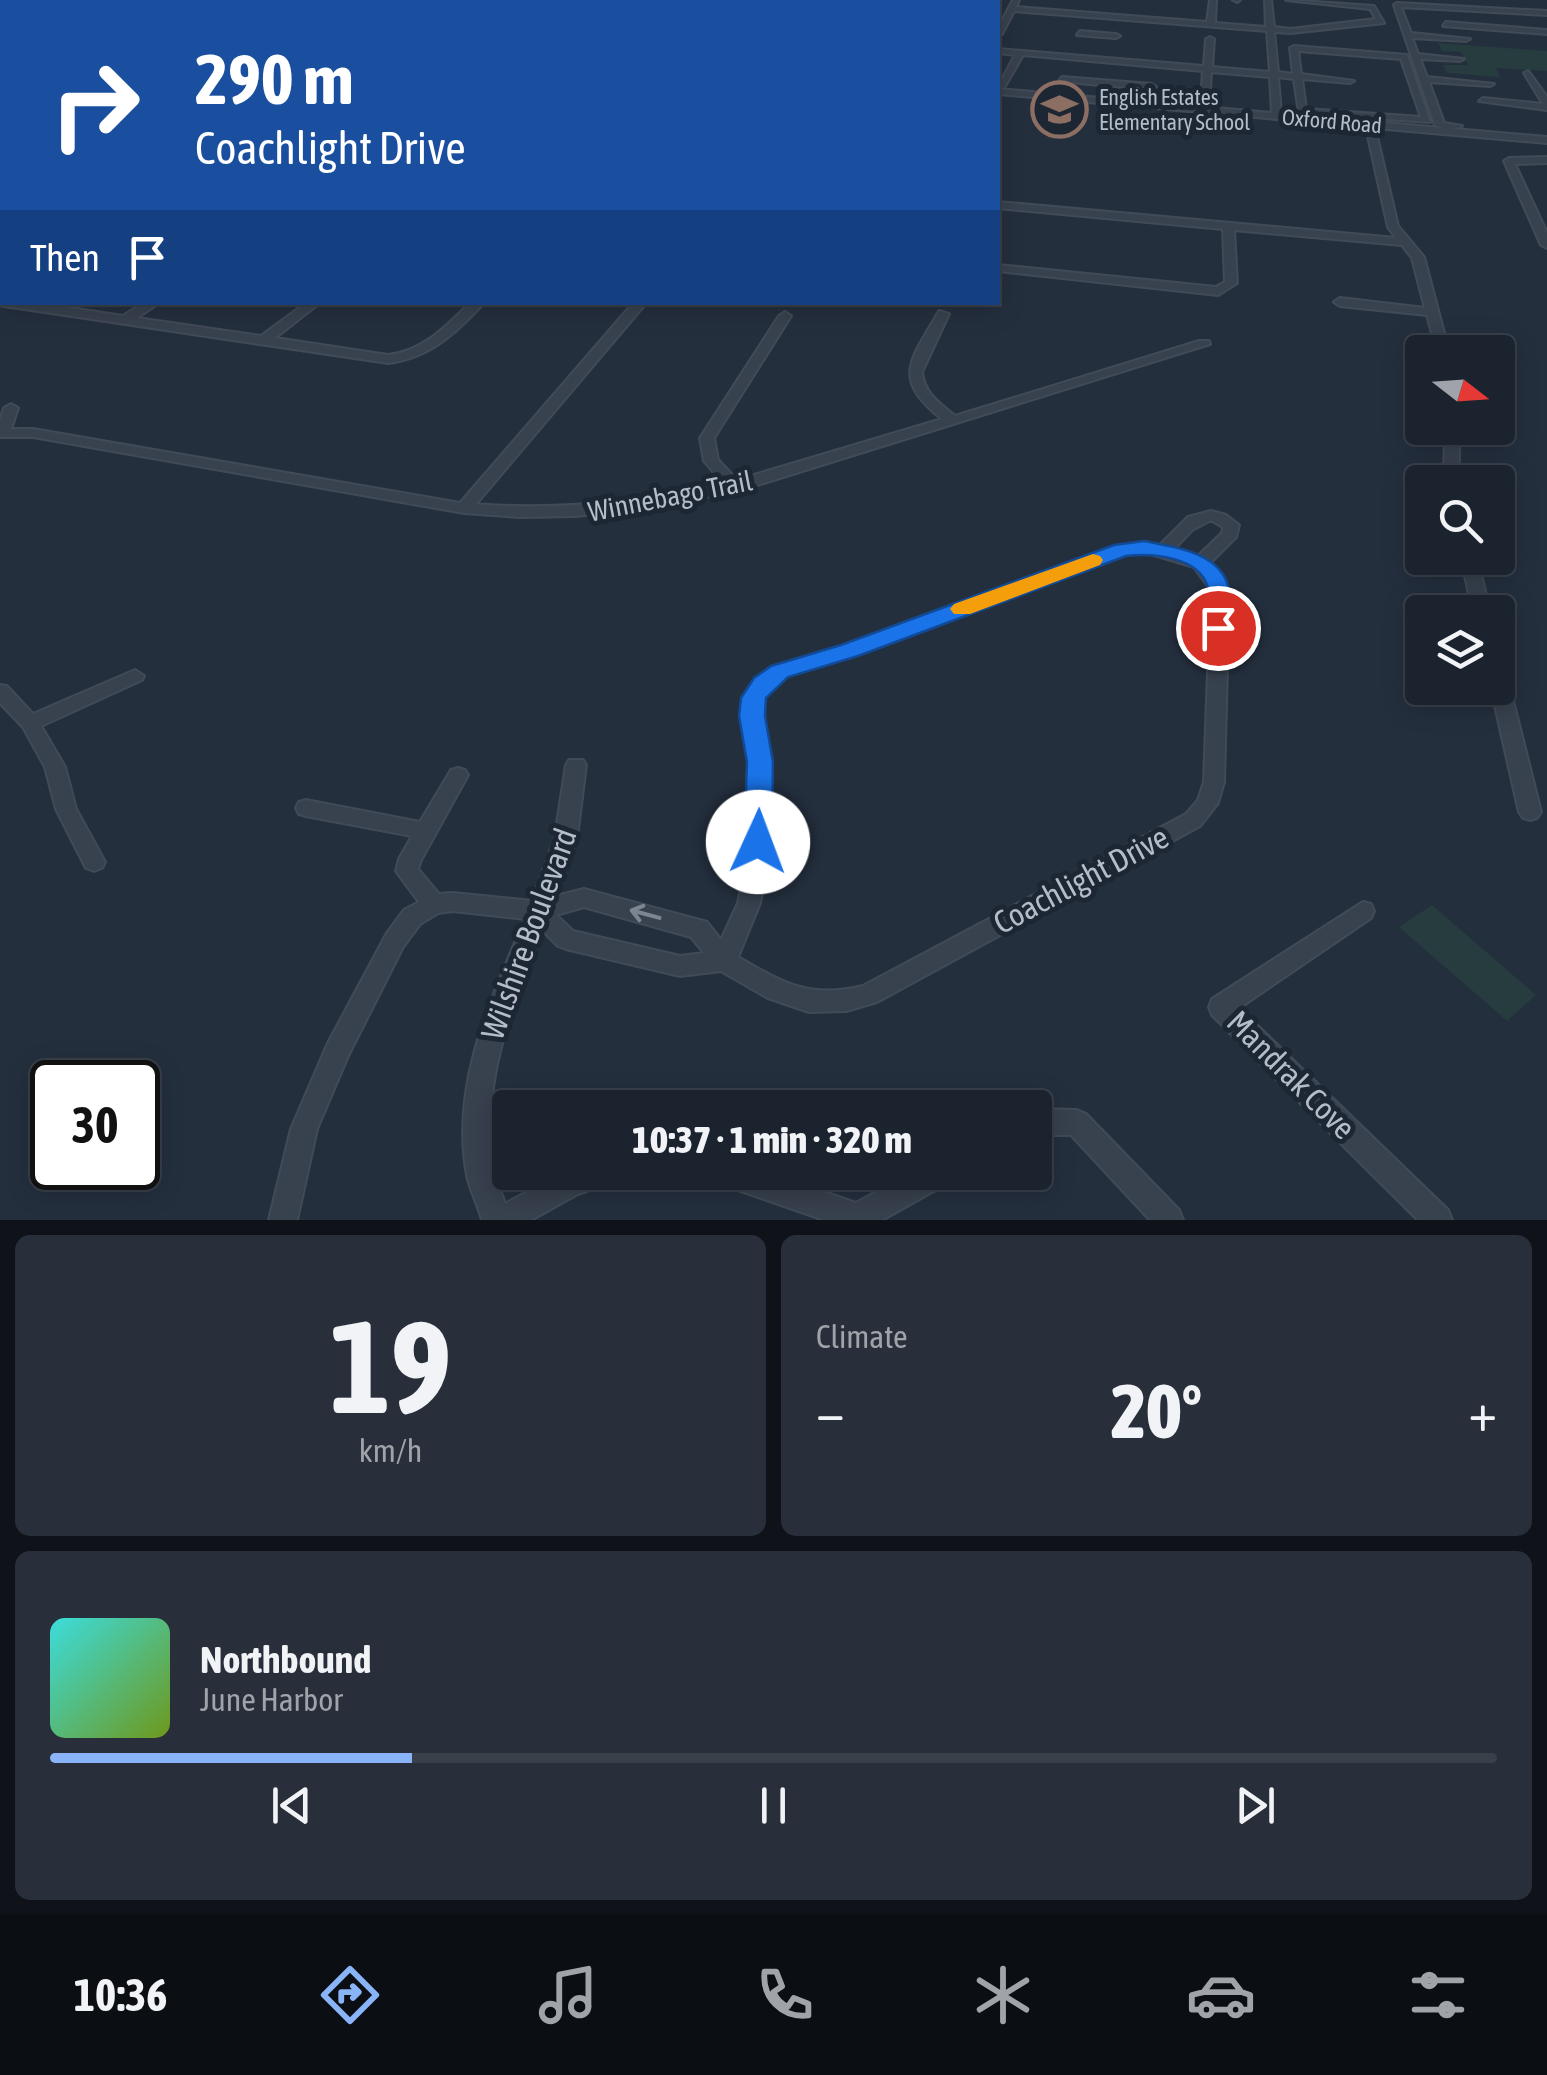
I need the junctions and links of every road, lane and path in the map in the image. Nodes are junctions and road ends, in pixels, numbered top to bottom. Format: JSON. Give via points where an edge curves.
{"nodes":[{"id":1,"x":1016,"y":0,"type":"edge"},
{"id":2,"x":1099,"y":0,"type":"edge"},
{"id":3,"x":1213,"y":0,"type":"edge"},
{"id":4,"x":1268,"y":0,"type":"edge"},
{"id":5,"x":1291,"y":0,"type":"edge"},
{"id":6,"x":1010,"y":10,"type":"junction"},
{"id":7,"x":1491,"y":10,"type":"junction"},
{"id":8,"x":1547,"y":13,"type":"edge"},
{"id":9,"x":1092,"y":15,"type":"junction"},
{"id":10,"x":1124,"y":18,"type":"junction"},
{"id":11,"x":1211,"y":23,"type":"junction"},
{"id":12,"x":1446,"y":24,"type":"dead end"},
{"id":13,"x":1502,"y":29,"type":"junction"},
{"id":14,"x":1000,"y":30,"type":"edge"},
{"id":15,"x":1270,"y":30,"type":"junction"},
{"id":16,"x":1292,"y":31,"type":"junction"},
{"id":17,"x":1547,"y":32,"type":"edge"},
{"id":18,"x":1080,"y":33,"type":"dead end"},
{"id":19,"x":1406,"y":35,"type":"junction"},
{"id":20,"x":1210,"y":39,"type":"dead end"},
{"id":21,"x":1466,"y":39,"type":"dead end"},
{"id":22,"x":1508,"y":39,"type":"dead end"},
{"id":23,"x":1396,"y":50,"type":"dead end"},
{"id":24,"x":1000,"y":52,"type":"edge"},
{"id":25,"x":1020,"y":53,"type":"junction"},
{"id":26,"x":1415,"y":56,"type":"junction"},
{"id":27,"x":1460,"y":59,"type":"dead end"},
{"id":28,"x":1112,"y":60,"type":"junction"},
{"id":29,"x":1208,"y":70,"type":"junction"},
{"id":30,"x":1528,"y":73,"type":"dead end"},
{"id":31,"x":1002,"y":74,"type":"edge"},
{"id":32,"x":1274,"y":74,"type":"junction"},
{"id":33,"x":1295,"y":77,"type":"junction"},
{"id":34,"x":1062,"y":79,"type":"dead end"},
{"id":35,"x":1422,"y":79,"type":"junction"},
{"id":36,"x":1350,"y":81,"type":"dead end"},
{"id":37,"x":1103,"y":83,"type":"junction"},
{"id":38,"x":1490,"y":84,"type":"dead end"},
{"id":39,"x":1152,"y":87,"type":"dead end"},
{"id":40,"x":1000,"y":89,"type":"edge"},
{"id":41,"x":1204,"y":102,"type":"dead end"},
{"id":42,"x":1483,"y":102,"type":"dead end"},
{"id":43,"x":1547,"y":105,"type":"edge"},
{"id":44,"x":1278,"y":116,"type":"junction"},
{"id":45,"x":1370,"y":124,"type":"junction"},
{"id":46,"x":1441,"y":128,"type":"junction"},
{"id":47,"x":1547,"y":137,"type":"edge"},
{"id":48,"x":1547,"y":160,"type":"edge"},
{"id":49,"x":1000,"y":205,"type":"edge"},
{"id":50,"x":1228,"y":226,"type":"junction"},
{"id":51,"x":1406,"y":242,"type":"junction"},
{"id":52,"x":1547,"y":244,"type":"edge"},
{"id":53,"x":1000,"y":268,"type":"edge"},
{"id":54,"x":1340,"y":302,"type":"dead end"},
{"id":55,"x":33,"y":305,"type":"edge"},
{"id":56,"x":149,"y":305,"type":"edge"},
{"id":57,"x":311,"y":305,"type":"edge"},
{"id":58,"x":476,"y":305,"type":"edge"},
{"id":59,"x":638,"y":305,"type":"edge"},
{"id":60,"x":1432,"y":312,"type":"junction"},
{"id":61,"x":942,"y":314,"type":"dead end"},
{"id":62,"x":785,"y":316,"type":"dead end"},
{"id":63,"x":126,"y":320,"type":"junction"},
{"id":64,"x":1438,"y":335,"type":"edge"},
{"id":65,"x":262,"y":342,"type":"junction"},
{"id":66,"x":1204,"y":344,"type":"dead end"},
{"id":67,"x":11,"y":408,"type":"dead end"},
{"id":68,"x":954,"y":421,"type":"junction"},
{"id":69,"x":2,"y":433,"type":"edge"},
{"id":70,"x":735,"y":487,"type":"junction"},
{"id":71,"x":464,"y":508,"type":"junction"},
{"id":72,"x":1164,"y":550,"type":"junction"},
{"id":73,"x":1200,"y":563,"type":"junction"},
{"id":74,"x":135,"y":676,"type":"dead end"},
{"id":75,"x":0,"y":691,"type":"edge"},
{"id":76,"x":1504,"y":705,"type":"edge"},
{"id":77,"x":30,"y":723,"type":"junction"},
{"id":78,"x":576,"y":764,"type":"dead end"},
{"id":79,"x":458,"y":775,"type":"dead end"},
{"id":80,"x":306,"y":808,"type":"dead end"},
{"id":81,"x":1530,"y":812,"type":"dead end"},
{"id":82,"x":426,"y":831,"type":"junction"},
{"id":83,"x":94,"y":862,"type":"dead end"},
{"id":84,"x":434,"y":904,"type":"junction"},
{"id":85,"x":537,"y":911,"type":"junction"},
{"id":86,"x":1363,"y":912,"type":"dead end"},
{"id":87,"x":724,"y":961,"type":"junction"},
{"id":88,"x":1052,"y":1122,"type":"edge"},
{"id":89,"x":492,"y":1172,"type":"edge"},
{"id":90,"x":481,"y":1174,"type":"junction"},
{"id":91,"x":557,"y":1190,"type":"edge"},
{"id":92,"x":776,"y":1190,"type":"edge"},
{"id":93,"x":908,"y":1190,"type":"edge"},
{"id":94,"x":857,"y":1219,"type":"edge"},
{"id":95,"x":283,"y":1220,"type":"edge"},
{"id":96,"x":500,"y":1220,"type":"edge"},
{"id":97,"x":1168,"y":1220,"type":"edge"},
{"id":98,"x":1438,"y":1220,"type":"edge"}],
"edges":[{"from":1,"to":6,"type":"street"},
{"from":2,"to":9,"type":"street"},
{"from":3,"to":11,"type":"street"},
{"from":4,"to":15,"type":"street"},
{"from":5,"to":16,"type":"street","via":[[1372,8],[1381,21]]},
{"from":6,"to":9,"type":"street"},
{"from":6,"to":14,"type":"street"},
{"from":7,"to":8,"type":"street"},
{"from":7,"to":13,"type":"street"},
{"from":7,"to":19,"type":"street","via":[[1397,6]]},
{"from":9,"to":10,"type":"street"},
{"from":10,"to":11,"type":"street"},
{"from":10,"to":18,"type":"street","via":[[1116,40]]},
{"from":11,"to":15,"type":"street"},
{"from":12,"to":13,"type":"street"},
{"from":13,"to":17,"type":"street"},
{"from":13,"to":22,"type":"street"},
{"from":15,"to":16,"type":"street"},
{"from":15,"to":32,"type":"street"},
{"from":16,"to":23,"type":"street","via":[[1304,42]]},
{"from":19,"to":21,"type":"street"},
{"from":19,"to":26,"type":"street"},
{"from":20,"to":29,"type":"street"},
{"from":24,"to":25,"type":"street"},
{"from":25,"to":28,"type":"street"},
{"from":25,"to":31,"type":"street"},
{"from":26,"to":27,"type":"street"},
{"from":26,"to":35,"type":"street"},
{"from":28,"to":29,"type":"street"},
{"from":28,"to":37,"type":"street"},
{"from":29,"to":32,"type":"street"},
{"from":29,"to":41,"type":"street"},
{"from":30,"to":43,"type":"street"},
{"from":32,"to":33,"type":"street"},
{"from":32,"to":44,"type":"street"},
{"from":33,"to":33,"type":"street","via":[[1302,111],[1426,120],[1401,56],[1294,48]]},
{"from":33,"to":36,"type":"street"},
{"from":34,"to":37,"type":"street"},
{"from":35,"to":38,"type":"street"},
{"from":35,"to":46,"type":"street"},
{"from":37,"to":39,"type":"street"},
{"from":40,"to":44,"type":"street","name":"Oxford Road"},
{"from":42,"to":43,"type":"street"},
{"from":44,"to":45,"type":"street","name":"Oxford Road"},
{"from":45,"to":46,"type":"street","name":"Oxford Road"},
{"from":45,"to":51,"type":"street","via":[[1393,227]]},
{"from":46,"to":47,"type":"street","name":"Oxford Road"},
{"from":48,"to":52,"type":"street","via":[[1512,159],[1509,165]]},
{"from":49,"to":50,"type":"street"},
{"from":50,"to":51,"type":"street"},
{"from":50,"to":53,"type":"street","via":[[1231,283],[1218,291]]},
{"from":51,"to":60,"type":"street","via":[[1418,257]]},
{"from":54,"to":60,"type":"street"},
{"from":55,"to":63,"type":"street"},
{"from":56,"to":63,"type":"street"},
{"from":57,"to":65,"type":"street"},
{"from":58,"to":65,"type":"street","via":[[410,357]]},
{"from":59,"to":71,"type":"street"},
{"from":60,"to":64,"type":"street"},
{"from":61,"to":68,"type":"street","via":[[914,382]]},
{"from":62,"to":70,"type":"street","via":[[707,438],[711,461]]},
{"from":63,"to":65,"type":"street"},
{"from":66,"to":68,"type":"street","name":"Winnebago Trail"},
{"from":67,"to":69,"type":"street"},
{"from":68,"to":70,"type":"street","name":"Winnebago Trail"},
{"from":69,"to":71,"type":"street","name":"Winnebago Trail"},
{"from":70,"to":71,"type":"street","name":"Winnebago Trail","via":[[598,512]]},
{"from":72,"to":73,"type":"street"},
{"from":72,"to":73,"type":"street","via":[[1192,520],[1220,518],[1230,534]]},
{"from":72,"to":87,"type":"street","via":[[1122,550],[779,671],[763,684],[752,716],[760,762],[756,868]]},
{"from":73,"to":87,"type":"street","name":"Coachlight Drive","via":[[1220,590],[1214,782],[1194,820],[845,1002],[820,1005],[787,996]]},
{"from":74,"to":77,"type":"street"},
{"from":75,"to":77,"type":"street"},
{"from":76,"to":81,"type":"street"},
{"from":77,"to":83,"type":"street"},
{"from":78,"to":85,"type":"street","name":"Wilshire Boulevard","via":[[562,850]]},
{"from":79,"to":82,"type":"street"},
{"from":80,"to":82,"type":"street"},
{"from":82,"to":84,"type":"street","via":[[407,871]]},
{"from":84,"to":85,"type":"street"},
{"from":84,"to":95,"type":"street","via":[[412,917],[394,940],[337,1051],[304,1129]]},
{"from":85,"to":87,"type":"street","via":[[566,939],[680,966]]},
{"from":87,"to":85,"type":"street","name":"Coachlight Drive","one_way":true,"via":[[698,929],[604,903],[584,898]]},
{"from":85,"to":90,"type":"street","name":"Wilshire Boulevard","via":[[486,1051],[477,1138]]},
{"from":86,"to":98,"type":"street","name":"Mandrak Cove","via":[[1220,1007]]},
{"from":88,"to":97,"type":"street","via":[[1077,1123]]},
{"from":89,"to":90,"type":"street"},
{"from":90,"to":96,"type":"street","name":"Wilshire Boulevard"},
{"from":91,"to":96,"type":"street"},
{"from":92,"to":94,"type":"street"},
{"from":93,"to":94,"type":"street"}]}
